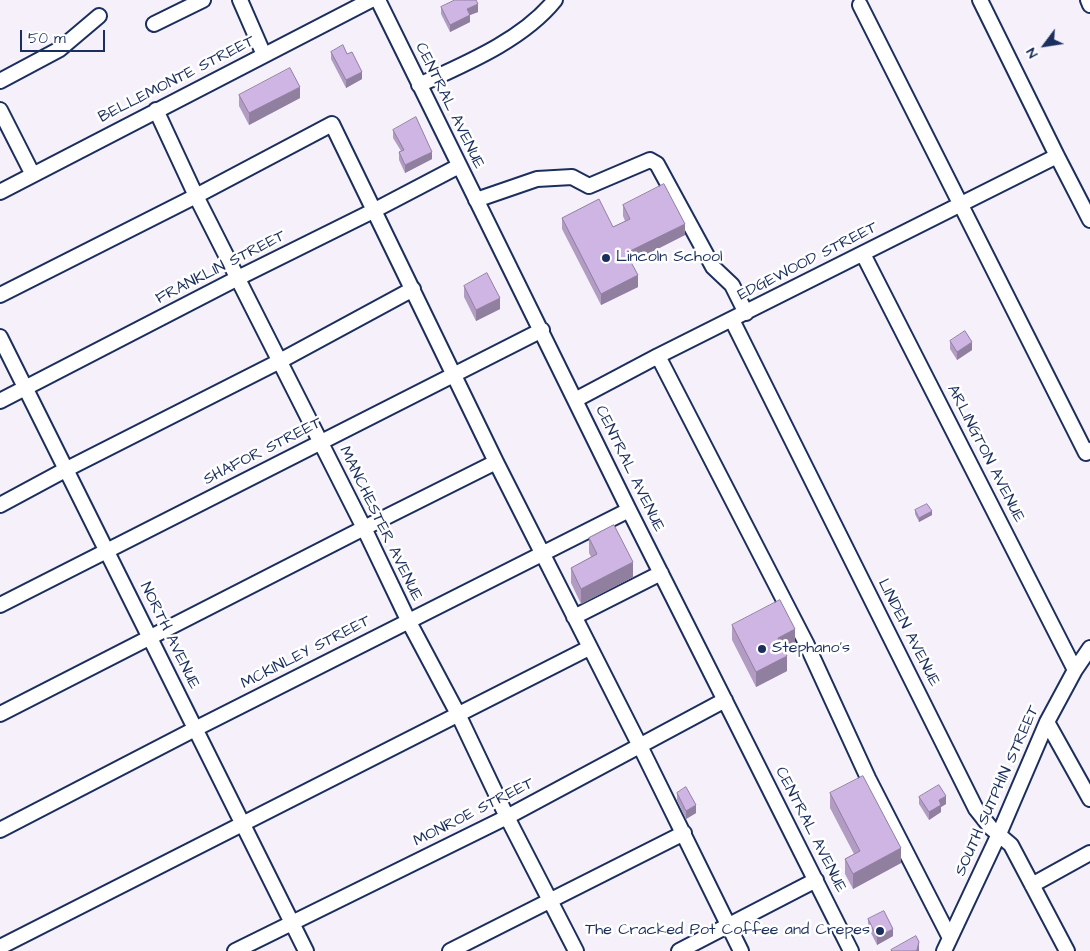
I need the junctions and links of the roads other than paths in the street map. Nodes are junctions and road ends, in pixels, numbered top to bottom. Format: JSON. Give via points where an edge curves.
{"nodes":[{"id":1,"x":203,"y":0,"type":"edge"},
{"id":2,"x":240,"y":0,"type":"edge"},
{"id":3,"x":371,"y":0,"type":"edge"},
{"id":4,"x":378,"y":0,"type":"edge"},
{"id":5,"x":980,"y":0,"type":"edge"},
{"id":6,"x":1088,"y":0,"type":"edge"},
{"id":7,"x":548,"y":3,"type":"edge"},
{"id":8,"x":860,"y":5,"type":"dead end"},
{"id":9,"x":1090,"y":5,"type":"edge"},
{"id":10,"x":99,"y":16,"type":"dead end"},
{"id":11,"x":154,"y":24,"type":"dead end"},
{"id":12,"x":264,"y":55,"type":"junction"},
{"id":13,"x":0,"y":81,"type":"edge"},
{"id":14,"x":420,"y":85,"type":"junction"},
{"id":15,"x":0,"y":110,"type":"edge"},
{"id":16,"x":156,"y":110,"type":"junction"},
{"id":17,"x":1056,"y":156,"type":"junction"},
{"id":18,"x":459,"y":166,"type":"junction"},
{"id":19,"x":33,"y":175,"type":"junction"},
{"id":20,"x":0,"y":192,"type":"edge"},
{"id":21,"x":196,"y":196,"type":"junction"},
{"id":22,"x":476,"y":200,"type":"junction"},
{"id":23,"x":960,"y":203,"type":"junction"},
{"id":24,"x":375,"y":210,"type":"junction"},
{"id":25,"x":1090,"y":220,"type":"edge"},
{"id":26,"x":863,"y":254,"type":"junction"},
{"id":27,"x":238,"y":278,"type":"junction"},
{"id":28,"x":413,"y":290,"type":"junction"},
{"id":29,"x":0,"y":295,"type":"edge"},
{"id":30,"x":746,"y":313,"type":"junction"},
{"id":31,"x":732,"y":320,"type":"junction"},
{"id":32,"x":542,"y":330,"type":"junction"},
{"id":33,"x":0,"y":337,"type":"edge"},
{"id":34,"x":658,"y":356,"type":"junction"},
{"id":35,"x":280,"y":361,"type":"junction"},
{"id":36,"x":454,"y":374,"type":"junction"},
{"id":37,"x":25,"y":389,"type":"junction"},
{"id":38,"x":575,"y":400,"type":"junction"},
{"id":39,"x":0,"y":401,"type":"edge"},
{"id":40,"x":321,"y":442,"type":"junction"},
{"id":41,"x":1089,"y":455,"type":"edge"},
{"id":42,"x":496,"y":462,"type":"junction"},
{"id":43,"x":65,"y":470,"type":"junction"},
{"id":44,"x":0,"y":505,"type":"edge"},
{"id":45,"x":629,"y":510,"type":"junction"},
{"id":46,"x":364,"y":528,"type":"junction"},
{"id":47,"x":107,"y":552,"type":"junction"},
{"id":48,"x":544,"y":554,"type":"junction"},
{"id":49,"x":661,"y":573,"type":"junction"},
{"id":50,"x":0,"y":605,"type":"edge"},
{"id":51,"x":574,"y":617,"type":"junction"},
{"id":52,"x":409,"y":622,"type":"junction"},
{"id":53,"x":151,"y":638,"type":"junction"},
{"id":54,"x":589,"y":648,"type":"junction"},
{"id":55,"x":1090,"y":648,"type":"edge"},
{"id":56,"x":1075,"y":670,"type":"junction"},
{"id":57,"x":725,"y":700,"type":"junction"},
{"id":58,"x":0,"y":714,"type":"edge"},
{"id":59,"x":458,"y":714,"type":"junction"},
{"id":60,"x":1047,"y":722,"type":"junction"},
{"id":61,"x":195,"y":729,"type":"junction"},
{"id":62,"x":640,"y":746,"type":"junction"},
{"id":63,"x":1089,"y":796,"type":"edge"},
{"id":64,"x":507,"y":817,"type":"junction"},
{"id":65,"x":244,"y":824,"type":"junction"},
{"id":66,"x":0,"y":830,"type":"edge"},
{"id":67,"x":684,"y":833,"type":"junction"},
{"id":68,"x":999,"y":834,"type":"junction"},
{"id":69,"x":1090,"y":853,"type":"edge"},
{"id":70,"x":816,"y":880,"type":"junction"},
{"id":71,"x":1032,"y":885,"type":"junction"},
{"id":72,"x":551,"y":900,"type":"junction"},
{"id":73,"x":292,"y":923,"type":"junction"},
{"id":74,"x":728,"y":926,"type":"junction"},
{"id":75,"x":950,"y":938,"type":"junction"},
{"id":76,"x":0,"y":947,"type":"edge"},
{"id":77,"x":236,"y":951,"type":"edge"},
{"id":78,"x":306,"y":951,"type":"edge"},
{"id":79,"x":450,"y":951,"type":"edge"},
{"id":80,"x":576,"y":951,"type":"edge"},
{"id":81,"x":679,"y":951,"type":"edge"},
{"id":82,"x":740,"y":951,"type":"edge"},
{"id":83,"x":851,"y":951,"type":"edge"},
{"id":84,"x":944,"y":951,"type":"edge"},
{"id":85,"x":1067,"y":951,"type":"edge"}],
"edges":[{"from":1,"to":11,"type":"street"},
{"from":2,"to":12,"type":"street"},
{"from":3,"to":12,"type":"street","name":"BELLEMONTE STREET"},
{"from":4,"to":14,"type":"street","name":"CENTRAL AVENUE"},
{"from":5,"to":17,"type":"street"},
{"from":6,"to":9,"type":"street"},
{"from":7,"to":14,"type":"street","via":[[520,32]]},
{"from":8,"to":23,"type":"street"},
{"from":10,"to":13,"type":"street","via":[[60,49]]},
{"from":12,"to":16,"type":"street","name":"BELLEMONTE STREET"},
{"from":14,"to":18,"type":"street","name":"CENTRAL AVENUE"},
{"from":15,"to":19,"type":"street"},
{"from":16,"to":19,"type":"street","name":"BELLEMONTE STREET"},
{"from":16,"to":21,"type":"street","name":"MANCHESTER AVENUE"},
{"from":17,"to":23,"type":"street","name":"EDGEWOOD STREET"},
{"from":17,"to":25,"type":"street"},
{"from":18,"to":22,"type":"street","name":"CENTRAL AVENUE"},
{"from":18,"to":24,"type":"street","name":"FRANKLIN STREET"},
{"from":19,"to":20,"type":"street","name":"BELLEMONTE STREET"},
{"from":21,"to":24,"type":"street","via":[[332,124]]},
{"from":21,"to":27,"type":"street","name":"MANCHESTER AVENUE"},
{"from":21,"to":29,"type":"street"},
{"from":22,"to":30,"type":"street","via":[[537,179],[572,176],[589,186],[650,160],[657,164],[713,268],[732,286]]},
{"from":22,"to":32,"type":"street","name":"CENTRAL AVENUE"},
{"from":23,"to":26,"type":"street","name":"EDGEWOOD STREET"},
{"from":23,"to":41,"type":"street"},
{"from":24,"to":27,"type":"street","name":"FRANKLIN STREET"},
{"from":24,"to":28,"type":"street"},
{"from":26,"to":30,"type":"street","name":"EDGEWOOD STREET"},
{"from":26,"to":56,"type":"street","name":"ARLINGTON AVENUE"},
{"from":27,"to":35,"type":"street","name":"MANCHESTER AVENUE"},
{"from":27,"to":37,"type":"street","name":"FRANKLIN STREET"},
{"from":28,"to":35,"type":"street"},
{"from":28,"to":36,"type":"street"},
{"from":30,"to":31,"type":"street","name":"EDGEWOOD STREET"},
{"from":31,"to":34,"type":"street","name":"EDGEWOOD STREET"},
{"from":31,"to":68,"type":"street","name":"LINDEN AVENUE","via":[[976,810]]},
{"from":32,"to":36,"type":"street","name":"SHAFOR STREET"},
{"from":32,"to":38,"type":"street","name":"CENTRAL AVENUE"},
{"from":33,"to":37,"type":"street","name":"NORTH AVENUE"},
{"from":34,"to":38,"type":"street","name":"EDGEWOOD STREET"},
{"from":34,"to":75,"type":"street","via":[[806,643],[868,778]]},
{"from":35,"to":40,"type":"street","name":"MANCHESTER AVENUE"},
{"from":35,"to":43,"type":"street"},
{"from":36,"to":40,"type":"street","name":"SHAFOR STREET"},
{"from":36,"to":42,"type":"street"},
{"from":37,"to":39,"type":"street","name":"FRANKLIN STREET"},
{"from":37,"to":43,"type":"street","name":"NORTH AVENUE"},
{"from":38,"to":45,"type":"street","name":"CENTRAL AVENUE"},
{"from":40,"to":46,"type":"street","name":"MANCHESTER AVENUE"},
{"from":40,"to":47,"type":"street","name":"SHAFOR STREET"},
{"from":42,"to":46,"type":"street"},
{"from":42,"to":48,"type":"street"},
{"from":43,"to":44,"type":"street"},
{"from":43,"to":47,"type":"street","name":"NORTH AVENUE"},
{"from":45,"to":48,"type":"street","name":"MCKINLEY STREET"},
{"from":45,"to":49,"type":"street","name":"CENTRAL AVENUE"},
{"from":46,"to":52,"type":"street","name":"MANCHESTER AVENUE"},
{"from":46,"to":53,"type":"street"},
{"from":47,"to":50,"type":"street","name":"SHAFOR STREET"},
{"from":47,"to":53,"type":"street","name":"NORTH AVENUE"},
{"from":48,"to":51,"type":"street"},
{"from":48,"to":52,"type":"street","name":"MCKINLEY STREET"},
{"from":49,"to":51,"type":"street"},
{"from":49,"to":57,"type":"street","name":"CENTRAL AVENUE"},
{"from":51,"to":54,"type":"street"},
{"from":52,"to":59,"type":"street","name":"MANCHESTER AVENUE"},
{"from":52,"to":61,"type":"street","name":"MCKINLEY STREET"},
{"from":53,"to":58,"type":"street"},
{"from":53,"to":61,"type":"street","name":"NORTH AVENUE"},
{"from":54,"to":59,"type":"street"},
{"from":54,"to":62,"type":"street"},
{"from":55,"to":56,"type":"street","name":"SOUTH SUTPHIN STREET"},
{"from":56,"to":60,"type":"street","name":"SOUTH SUTPHIN STREET"},
{"from":57,"to":62,"type":"street","name":"MONROE STREET"},
{"from":57,"to":70,"type":"street","name":"CENTRAL AVENUE"},
{"from":59,"to":64,"type":"street","name":"MANCHESTER AVENUE"},
{"from":59,"to":65,"type":"street"},
{"from":60,"to":63,"type":"street"},
{"from":60,"to":68,"type":"street","name":"SOUTH SUTPHIN STREET"},
{"from":61,"to":65,"type":"street","name":"NORTH AVENUE"},
{"from":61,"to":66,"type":"street","name":"MCKINLEY STREET"},
{"from":62,"to":64,"type":"street","name":"MONROE STREET"},
{"from":62,"to":67,"type":"street"},
{"from":64,"to":72,"type":"street","name":"MANCHESTER AVENUE"},
{"from":64,"to":73,"type":"street","name":"MONROE STREET"},
{"from":65,"to":73,"type":"street","name":"NORTH AVENUE"},
{"from":65,"to":76,"type":"street"},
{"from":67,"to":72,"type":"street"},
{"from":67,"to":74,"type":"street"},
{"from":68,"to":71,"type":"street","name":"LINDEN AVENUE","via":[[1011,845]]},
{"from":68,"to":75,"type":"street","name":"SOUTH SUTPHIN STREET"},
{"from":69,"to":71,"type":"street"},
{"from":70,"to":74,"type":"street"},
{"from":70,"to":83,"type":"street","name":"CENTRAL AVENUE"},
{"from":71,"to":85,"type":"street","name":"LINDEN AVENUE"},
{"from":72,"to":79,"type":"street"},
{"from":72,"to":80,"type":"street","name":"MANCHESTER AVENUE"},
{"from":73,"to":77,"type":"street","name":"MONROE STREET"},
{"from":73,"to":78,"type":"street","name":"NORTH AVENUE"},
{"from":74,"to":81,"type":"street"},
{"from":74,"to":82,"type":"street"},
{"from":75,"to":84,"type":"street","name":"SOUTH SUTPHIN STREET"}]}
